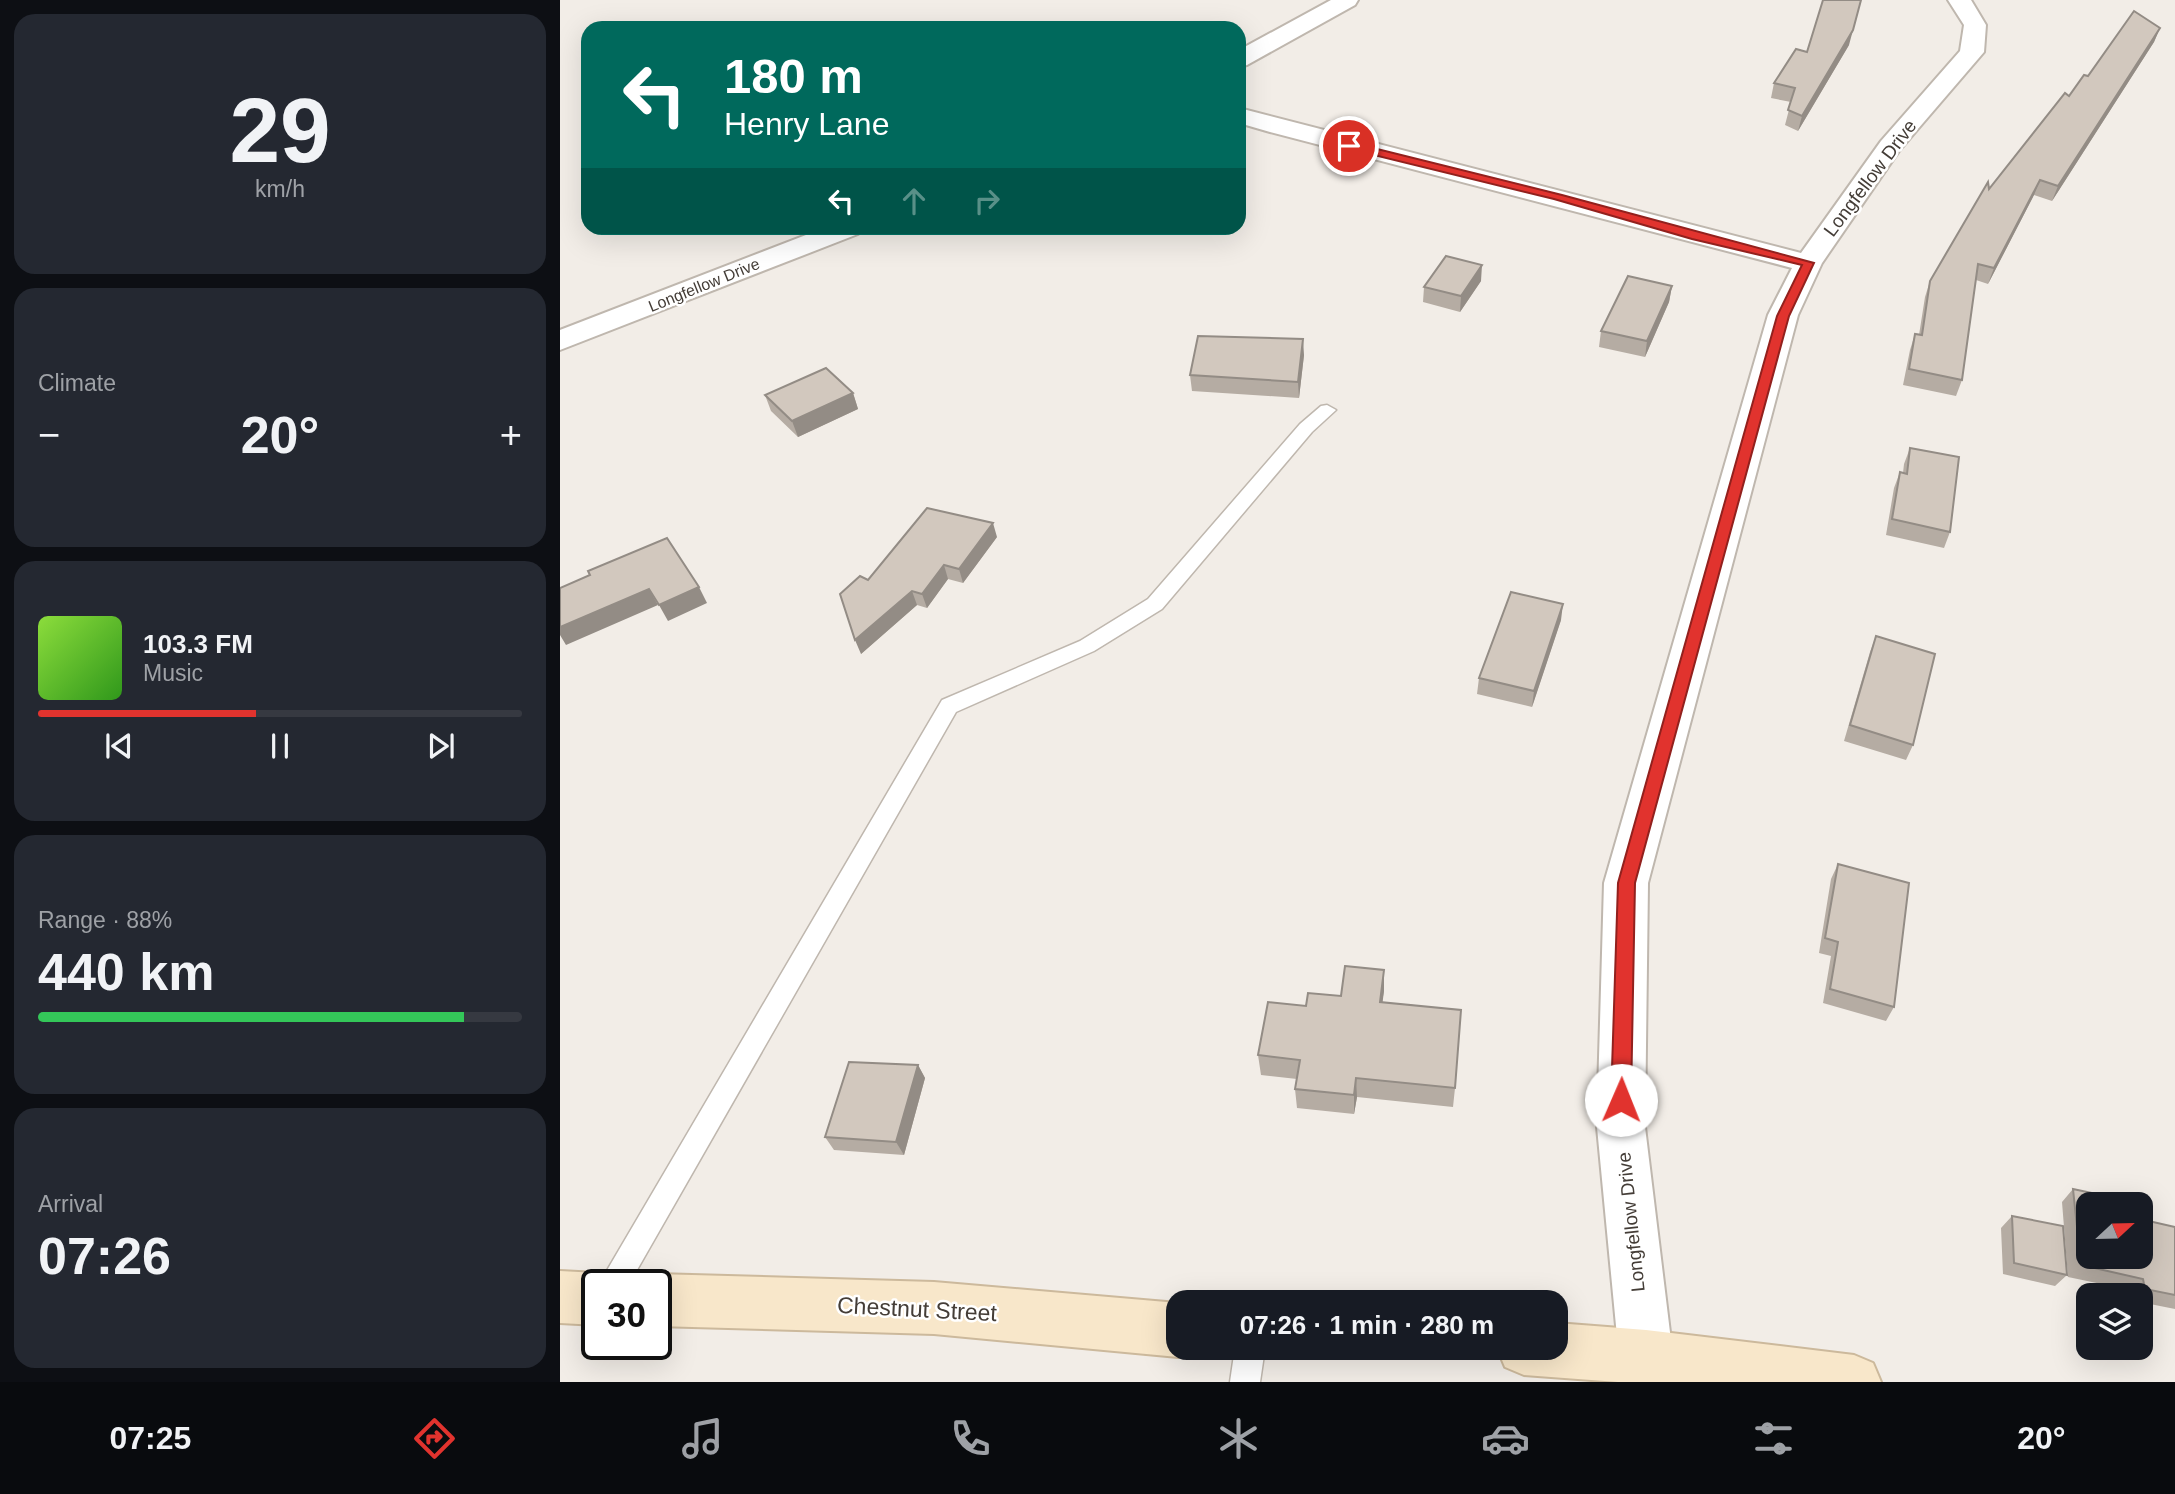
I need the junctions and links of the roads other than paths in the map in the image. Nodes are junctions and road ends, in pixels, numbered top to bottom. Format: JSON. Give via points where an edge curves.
{"nodes":[{"id":1,"x":1347,"y":0,"type":"edge"},
{"id":2,"x":1959,"y":0,"type":"edge"},
{"id":3,"x":1246,"y":56,"type":"edge"},
{"id":4,"x":1246,"y":117,"type":"edge"},
{"id":5,"x":830,"y":235,"type":"edge"},
{"id":6,"x":1808,"y":263,"type":"junction"},
{"id":7,"x":560,"y":341,"type":"edge"},
{"id":8,"x":1327,"y":410,"type":"dead end"},
{"id":9,"x":622,"y":1269,"type":"edge"},
{"id":10,"x":560,"y":1297,"type":"edge"},
{"id":11,"x":581,"y":1298,"type":"edge"},
{"id":12,"x":672,"y":1300,"type":"edge"},
{"id":13,"x":1166,"y":1328,"type":"edge"},
{"id":14,"x":1568,"y":1351,"type":"edge"},
{"id":15,"x":1646,"y":1357,"type":"junction"},
{"id":16,"x":1248,"y":1360,"type":"edge"},
{"id":17,"x":1245,"y":1382,"type":"edge"},
{"id":18,"x":1854,"y":1382,"type":"edge"}],
"edges":[{"from":1,"to":3,"type":"street"},
{"from":2,"to":6,"type":"street","name":"Longfellow Drive","via":[[1975,25],[1972,52],[1890,146]]},
{"from":4,"to":6,"type":"street"},
{"from":5,"to":7,"type":"street","name":"Longfellow Drive"},
{"from":6,"to":15,"type":"street","name":"Longfellow Drive","via":[[1783,316],[1626,883],[1621,1127]]},
{"from":8,"to":9,"type":"lane","via":[[1306,428],[1155,604],[1087,646],[949,706]]},
{"from":10,"to":11,"type":"main road"},
{"from":12,"to":13,"type":"main road","name":"Chestnut Street","via":[[934,1308]]},
{"from":14,"to":15,"type":"main road"},
{"from":15,"to":18,"type":"main road"},
{"from":16,"to":17,"type":"lane"}]}
